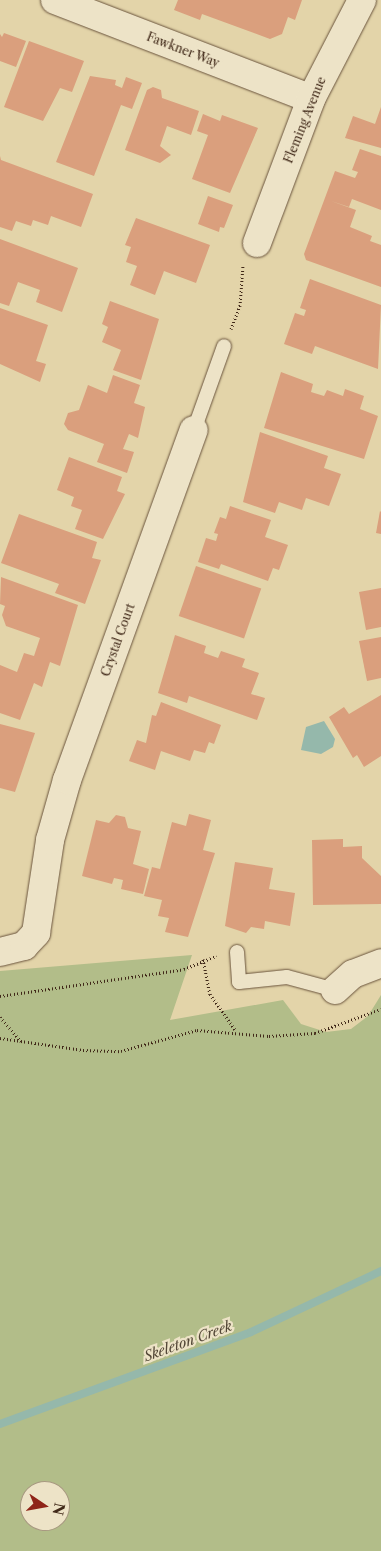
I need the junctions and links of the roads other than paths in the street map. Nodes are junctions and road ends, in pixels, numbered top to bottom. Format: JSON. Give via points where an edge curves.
{"nodes":[{"id":1,"x":55,"y":0,"type":"edge"},
{"id":2,"x":362,"y":0,"type":"edge"},
{"id":3,"x":311,"y":100,"type":"junction"},
{"id":4,"x":250,"y":249,"type":"road end"},
{"id":5,"x":224,"y":346,"type":"road end"},
{"id":6,"x":194,"y":430,"type":"joint"},
{"id":7,"x":0,"y":952,"type":"edge"},
{"id":8,"x":237,"y":952,"type":"road end"},
{"id":9,"x":381,"y":963,"type":"edge"},
{"id":10,"x":335,"y":990,"type":"joint"}],
"edges":[{"from":1,"to":3,"type":"street","name":"Fawkner Way"},
{"from":2,"to":3,"type":"street","name":"Fleming Avenue"},
{"from":3,"to":4,"type":"street","name":"Fleming Avenue"},
{"from":5,"to":6,"type":"lane","name":"Crystal Court"},
{"from":6,"to":7,"type":"street","name":"Crystal Court","via":[[67,780],[50,840],[42,910],[33,939],[24,946]]},
{"from":8,"to":10,"type":"lane","via":[[240,982],[287,977]]},
{"from":9,"to":10,"type":"street","via":[[353,974]]}]}
